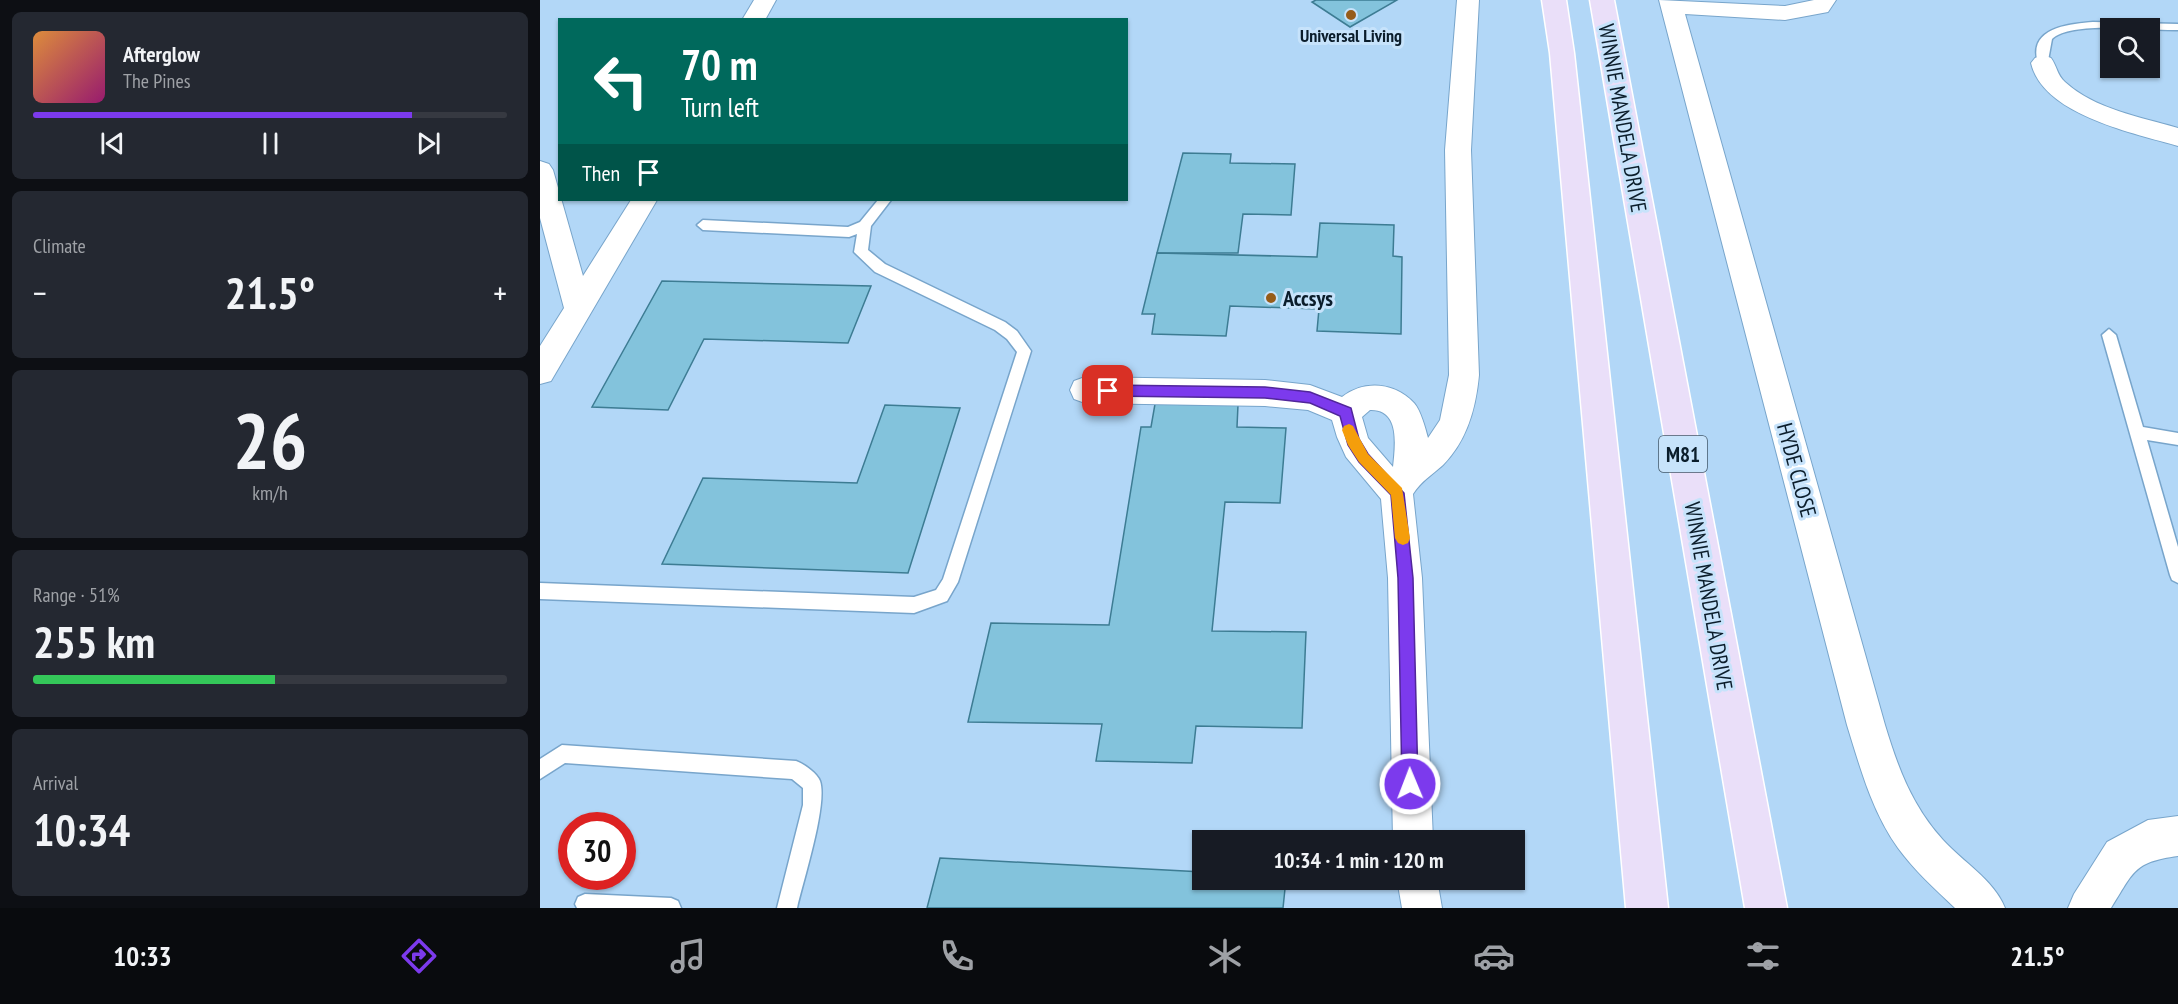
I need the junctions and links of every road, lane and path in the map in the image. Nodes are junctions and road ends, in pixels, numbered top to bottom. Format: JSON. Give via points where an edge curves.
{"nodes":[{"id":1,"x":765,"y":0,"type":"edge"},
{"id":2,"x":1468,"y":0,"type":"edge"},
{"id":3,"x":1554,"y":0,"type":"edge"},
{"id":4,"x":1602,"y":0,"type":"edge"},
{"id":5,"x":1825,"y":0,"type":"edge"},
{"id":6,"x":1671,"y":3,"type":"edge"},
{"id":7,"x":754,"y":18,"type":"edge"},
{"id":8,"x":2178,"y":27,"type":"edge"},
{"id":9,"x":2043,"y":63,"type":"joint"},
{"id":10,"x":2178,"y":137,"type":"edge"},
{"id":11,"x":540,"y":170,"type":"edge"},
{"id":12,"x":643,"y":201,"type":"edge"},
{"id":13,"x":884,"y":201,"type":"edge"},
{"id":14,"x":704,"y":225,"type":"dead end"},
{"id":15,"x":865,"y":225,"type":"junction"},
{"id":16,"x":578,"y":308,"type":"junction"},
{"id":17,"x":2109,"y":335,"type":"dead end"},
{"id":18,"x":540,"y":372,"type":"edge"},
{"id":19,"x":1085,"y":390,"type":"dead end"},
{"id":20,"x":1346,"y":412,"type":"junction"},
{"id":21,"x":2137,"y":432,"type":"junction"},
{"id":22,"x":2178,"y":439,"type":"edge"},
{"id":23,"x":1402,"y":483,"type":"junction"},
{"id":24,"x":2178,"y":575,"type":"edge"},
{"id":25,"x":540,"y":591,"type":"edge"},
{"id":26,"x":540,"y":770,"type":"edge"},
{"id":27,"x":1413,"y":830,"type":"edge"},
{"id":28,"x":2178,"y":836,"type":"edge"},
{"id":29,"x":1419,"y":890,"type":"edge"},
{"id":30,"x":585,"y":904,"type":"dead end"},
{"id":31,"x":671,"y":908,"type":"edge"},
{"id":32,"x":787,"y":908,"type":"edge"},
{"id":33,"x":1422,"y":908,"type":"edge"},
{"id":34,"x":1647,"y":908,"type":"edge"},
{"id":35,"x":1766,"y":908,"type":"edge"},
{"id":36,"x":1985,"y":908,"type":"edge"},
{"id":37,"x":2088,"y":908,"type":"edge"}],
"edges":[{"from":1,"to":7,"type":"street"},
{"from":2,"to":23,"type":"street","via":[[1467,64],[1460,101],[1458,152],[1462,400],[1444,442]]},
{"from":3,"to":34,"type":"main road"},
{"from":4,"to":35,"type":"main road","name":"WINNIE MANDELA DRIVE","number":"M81"},
{"from":5,"to":6,"type":"street","via":[[1805,11],[1785,13]]},
{"from":6,"to":36,"type":"street","name":"HYDE CLOSE","via":[[1882,778],[1903,821],[1938,864]]},
{"from":8,"to":9,"type":"lane","via":[[2061,29],[2047,39]]},
{"from":9,"to":10,"type":"street","via":[[2047,77],[2072,99]]},
{"from":11,"to":16,"type":"street"},
{"from":12,"to":16,"type":"street"},
{"from":13,"to":15,"type":"lane"},
{"from":14,"to":15,"type":"lane","via":[[849,232]]},
{"from":15,"to":25,"type":"lane","via":[[861,252],[879,268],[1000,326],[1024,351],[950,582],[941,596],[914,605]]},
{"from":16,"to":18,"type":"street"},
{"from":17,"to":21,"type":"lane"},
{"from":19,"to":20,"type":"street","via":[[1265,393],[1310,398]]},
{"from":20,"to":23,"type":"street","via":[[1352,441],[1364,458]]},
{"from":20,"to":23,"type":"street","via":[[1362,399],[1373,397],[1387,400],[1404,413],[1412,437]]},
{"from":21,"to":22,"type":"lane"},
{"from":21,"to":24,"type":"lane"},
{"from":23,"to":27,"type":"street"},
{"from":26,"to":32,"type":"lane","via":[[562,754],[796,770],[812,784],[812,806]]},
{"from":28,"to":37,"type":"street","via":[[2148,840],[2121,856]]},
{"from":29,"to":33,"type":"street"},
{"from":30,"to":31,"type":"lane"}]}
